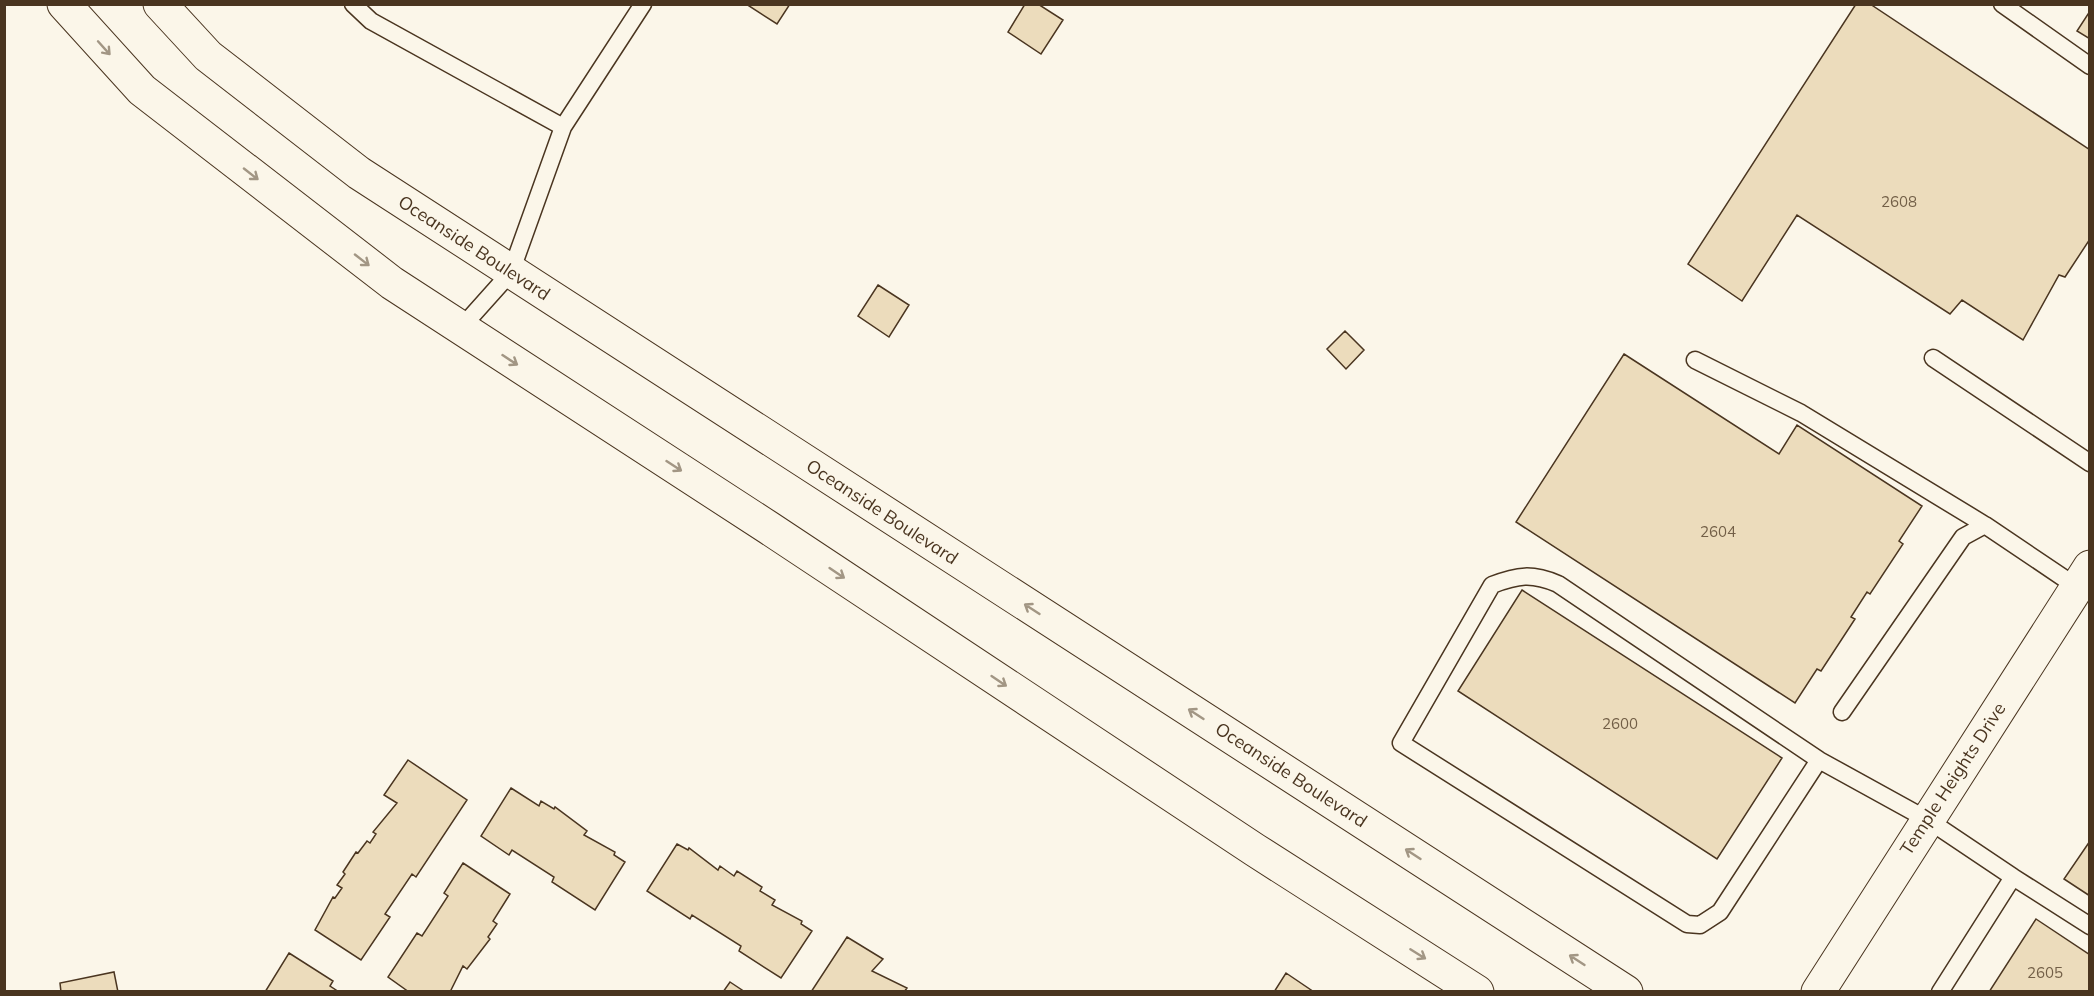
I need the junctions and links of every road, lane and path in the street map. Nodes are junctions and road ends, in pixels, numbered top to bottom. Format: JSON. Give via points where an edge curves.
{"nodes":[{"id":1,"x":64,"y":4,"type":"edge"},
{"id":2,"x":160,"y":4,"type":"edge"},
{"id":3,"x":353,"y":4,"type":"edge"},
{"id":4,"x":643,"y":4,"type":"edge"},
{"id":5,"x":2002,"y":4,"type":"edge"},
{"id":6,"x":2090,"y":66,"type":"edge"},
{"id":7,"x":563,"y":127,"type":"junction"},
{"id":8,"x":511,"y":272,"type":"junction"},
{"id":9,"x":461,"y":328,"type":"junction"},
{"id":10,"x":1933,"y":358,"type":"dead end"},
{"id":11,"x":1695,"y":360,"type":"dead end"},
{"id":12,"x":2090,"y":463,"type":"edge"},
{"id":13,"x":1985,"y":525,"type":"junction"},
{"id":14,"x":2086,"y":572,"type":"edge"},
{"id":15,"x":1842,"y":712,"type":"dead end"},
{"id":16,"x":1820,"y":760,"type":"junction"},
{"id":17,"x":1928,"y":820,"type":"junction"},
{"id":18,"x":2013,"y":877,"type":"junction"},
{"id":19,"x":2090,"y":926,"type":"edge"},
{"id":20,"x":1477,"y":992,"type":"edge"},
{"id":21,"x":1626,"y":992,"type":"edge"},
{"id":22,"x":1818,"y":992,"type":"edge"},
{"id":23,"x":1940,"y":992,"type":"edge"}],
"edges":[{"from":1,"to":9,"type":"main road","one_way":true,"via":[[142,90],[392,283]]},
{"from":2,"to":8,"type":"main road","name":"Oceanside Boulevard","via":[[208,56],[359,173]]},
{"from":3,"to":7,"type":"lane","via":[[371,21]]},
{"from":4,"to":7,"type":"lane"},
{"from":5,"to":6,"type":"lane"},
{"from":7,"to":8,"type":"lane"},
{"from":8,"to":9,"type":"lane"},
{"from":21,"to":8,"type":"main road","name":"Oceanside Boulevard","one_way":true},
{"from":9,"to":20,"type":"main road","one_way":true,"via":[[1245,844]]},
{"from":10,"to":12,"type":"lane"},
{"from":11,"to":13,"type":"lane","via":[[1801,413]]},
{"from":13,"to":14,"type":"lane"},
{"from":13,"to":15,"type":"lane","via":[[1963,537]]},
{"from":14,"to":17,"type":"main road","name":"Temple Heights Drive"},
{"from":16,"to":16,"type":"lane","via":[[1719,912],[1700,925],[1688,924],[1401,742],[1492,585],[1509,578],[1538,575],[1558,584]]},
{"from":16,"to":17,"type":"lane"},
{"from":17,"to":18,"type":"lane"},
{"from":17,"to":22,"type":"main road","name":"Temple Heights Drive"},
{"from":18,"to":19,"type":"lane"},
{"from":18,"to":23,"type":"lane"}]}
